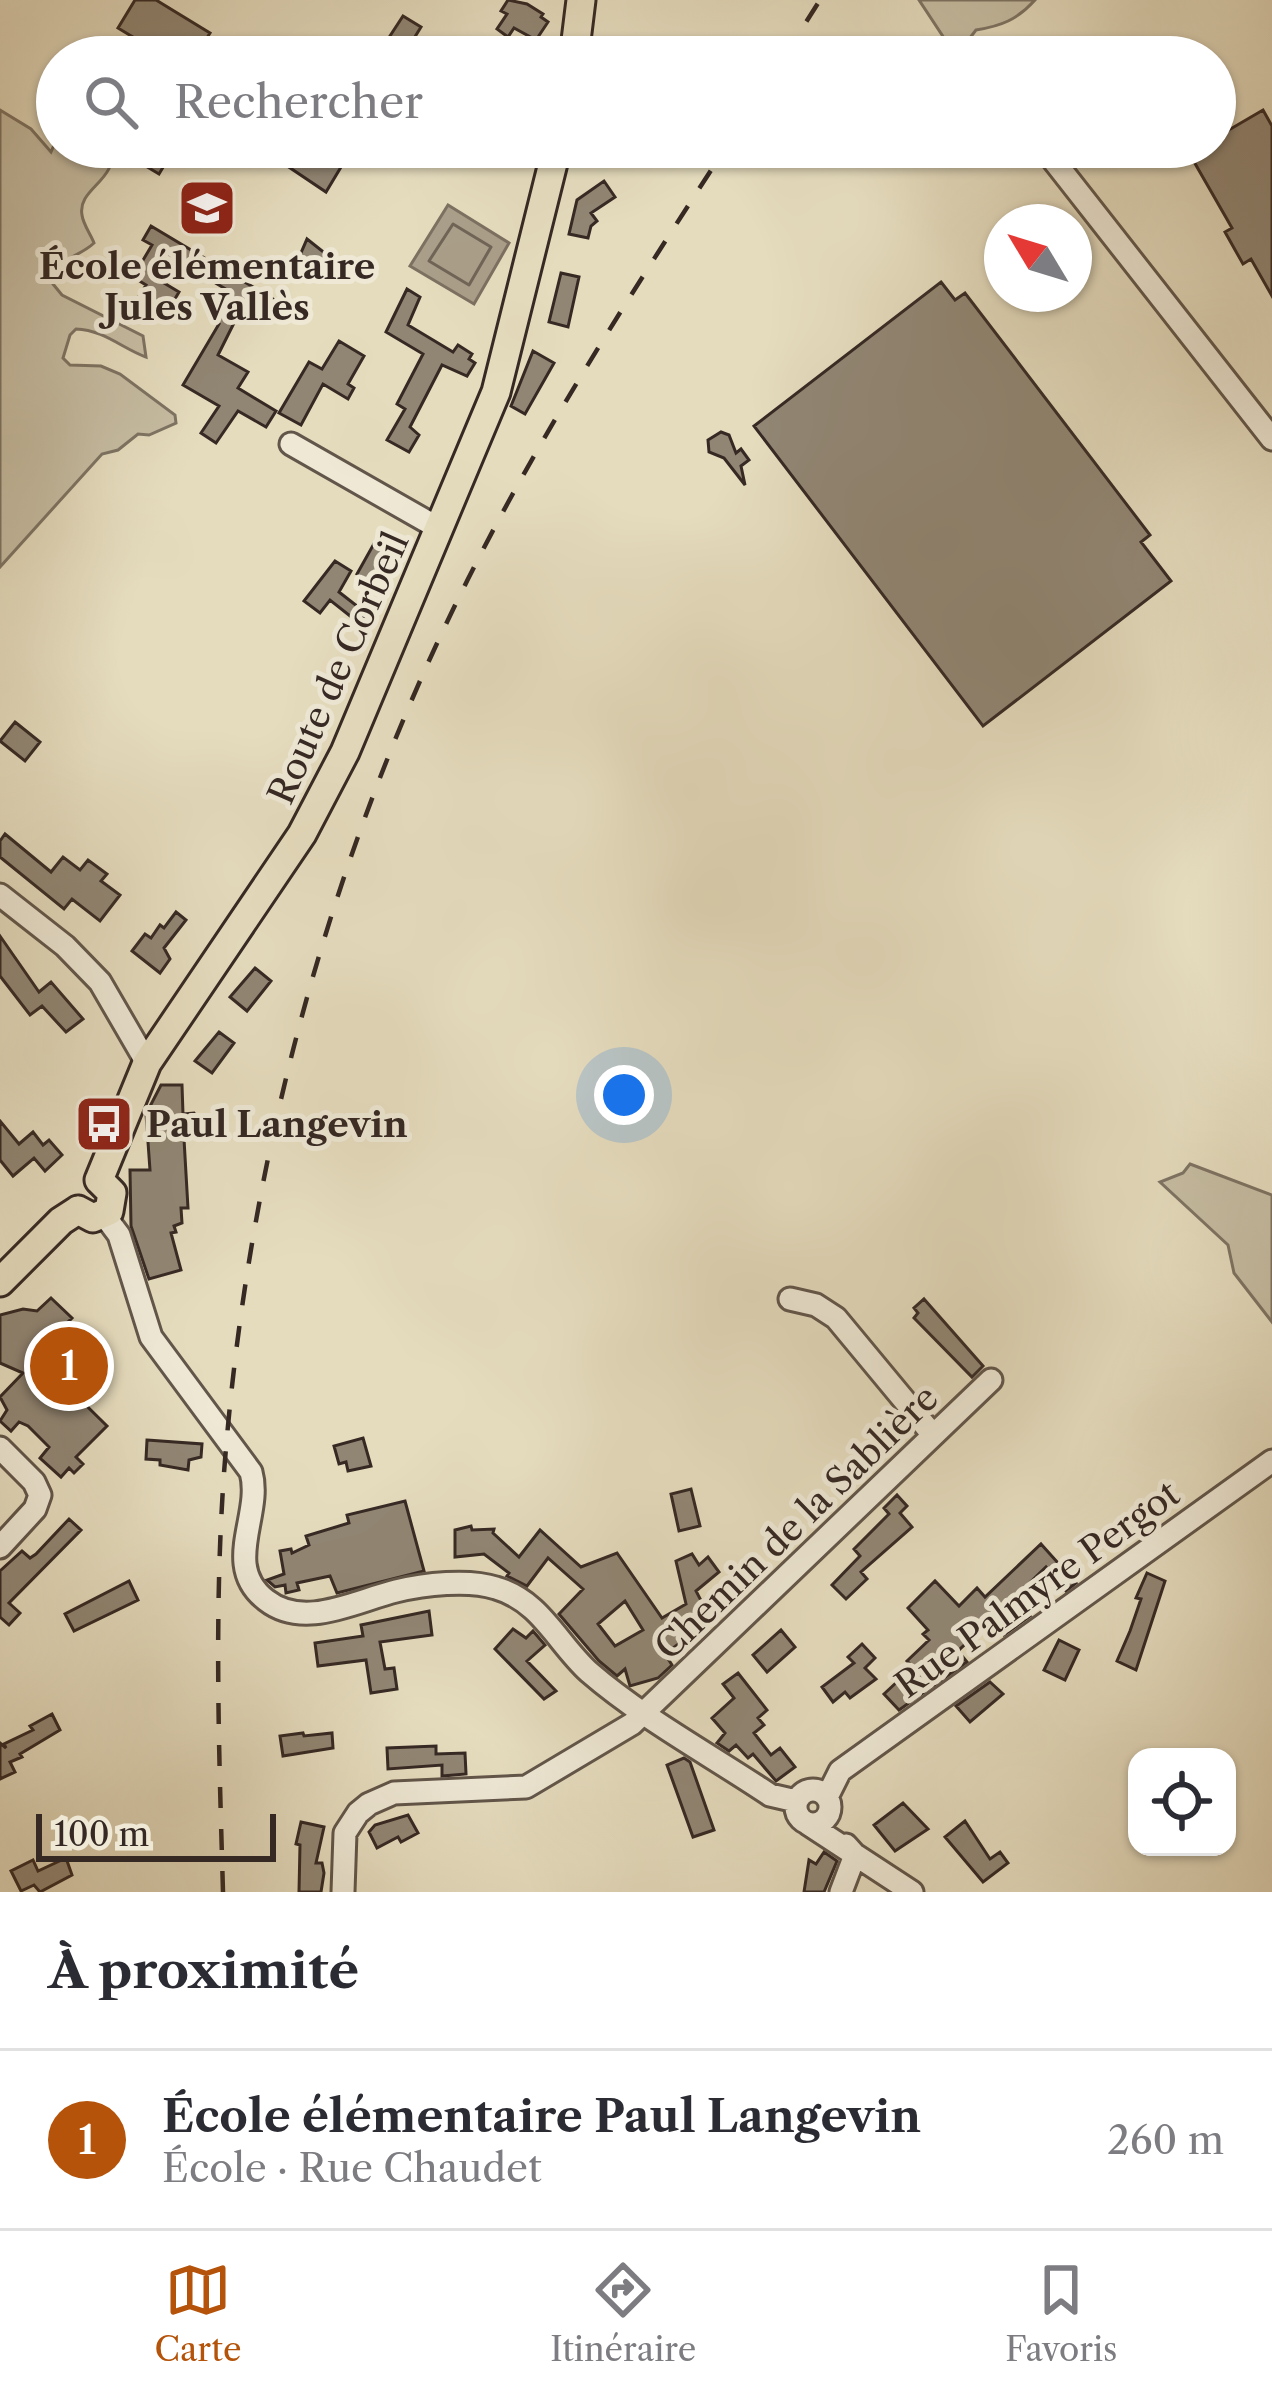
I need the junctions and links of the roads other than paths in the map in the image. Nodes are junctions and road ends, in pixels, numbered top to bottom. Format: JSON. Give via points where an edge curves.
{"nodes":[{"id":1,"x":581,"y":0,"type":"edge"},
{"id":2,"x":577,"y":36,"type":"edge"},
{"id":3,"x":552,"y":168,"type":"edge"},
{"id":4,"x":1059,"y":168,"type":"edge"},
{"id":5,"x":1272,"y":439,"type":"edge"},
{"id":6,"x":291,"y":444,"type":"dead end"},
{"id":7,"x":440,"y":529,"type":"junction"},
{"id":8,"x":0,"y":895,"type":"edge"},
{"id":9,"x":147,"y":1063,"type":"junction"},
{"id":10,"x":91,"y":1213,"type":"junction"},
{"id":11,"x":6,"y":1267,"type":"edge"},
{"id":12,"x":790,"y":1299,"type":"dead end"},
{"id":13,"x":991,"y":1380,"type":"dead end"},
{"id":14,"x":933,"y":1435,"type":"junction"},
{"id":15,"x":0,"y":1448,"type":"edge"},
{"id":16,"x":1272,"y":1462,"type":"edge"},
{"id":17,"x":0,"y":1547,"type":"edge"},
{"id":18,"x":647,"y":1712,"type":"junction"},
{"id":19,"x":814,"y":1806,"type":"junction"},
{"id":20,"x":855,"y":1856,"type":"junction"},
{"id":21,"x":343,"y":1892,"type":"edge"},
{"id":22,"x":841,"y":1892,"type":"edge"},
{"id":23,"x":912,"y":1892,"type":"edge"}],
"edges":[{"from":1,"to":2,"type":"main road"},
{"from":3,"to":7,"type":"main road","name":"Route de Corbeil","via":[[496,392]]},
{"from":4,"to":5,"type":"street"},
{"from":6,"to":7,"type":"street"},
{"from":7,"to":9,"type":"main road","name":"Route de Corbeil","via":[[302,834]]},
{"from":8,"to":9,"type":"street","via":[[100,982]]},
{"from":9,"to":10,"type":"main road","name":"Route de Corbeil","via":[[98,1180],[77,1188],[74,1199]]},
{"from":10,"to":11,"type":"main road","via":[[61,1221]]},
{"from":10,"to":18,"type":"street","via":[[119,1235],[151,1337],[250,1472],[244,1568],[257,1592],[277,1608],[308,1614],[408,1588],[489,1586],[526,1601],[586,1670]]},
{"from":12,"to":14,"type":"street","via":[[836,1318]]},
{"from":13,"to":14,"type":"street","name":"Chemin de la Sablière"},
{"from":14,"to":18,"type":"street","name":"Chemin de la Sablière"},
{"from":15,"to":17,"type":"street","via":[[40,1495]]},
{"from":16,"to":19,"type":"street","name":"Rue Palmyre Pergot","via":[[840,1771]]},
{"from":18,"to":19,"type":"street","via":[[770,1796]]},
{"from":18,"to":21,"type":"street","name":"Chemin de la Sablière","via":[[526,1787],[394,1793],[369,1804],[346,1833]]},
{"from":19,"to":20,"type":"street"},
{"from":20,"to":22,"type":"street"},
{"from":20,"to":23,"type":"street"}]}
